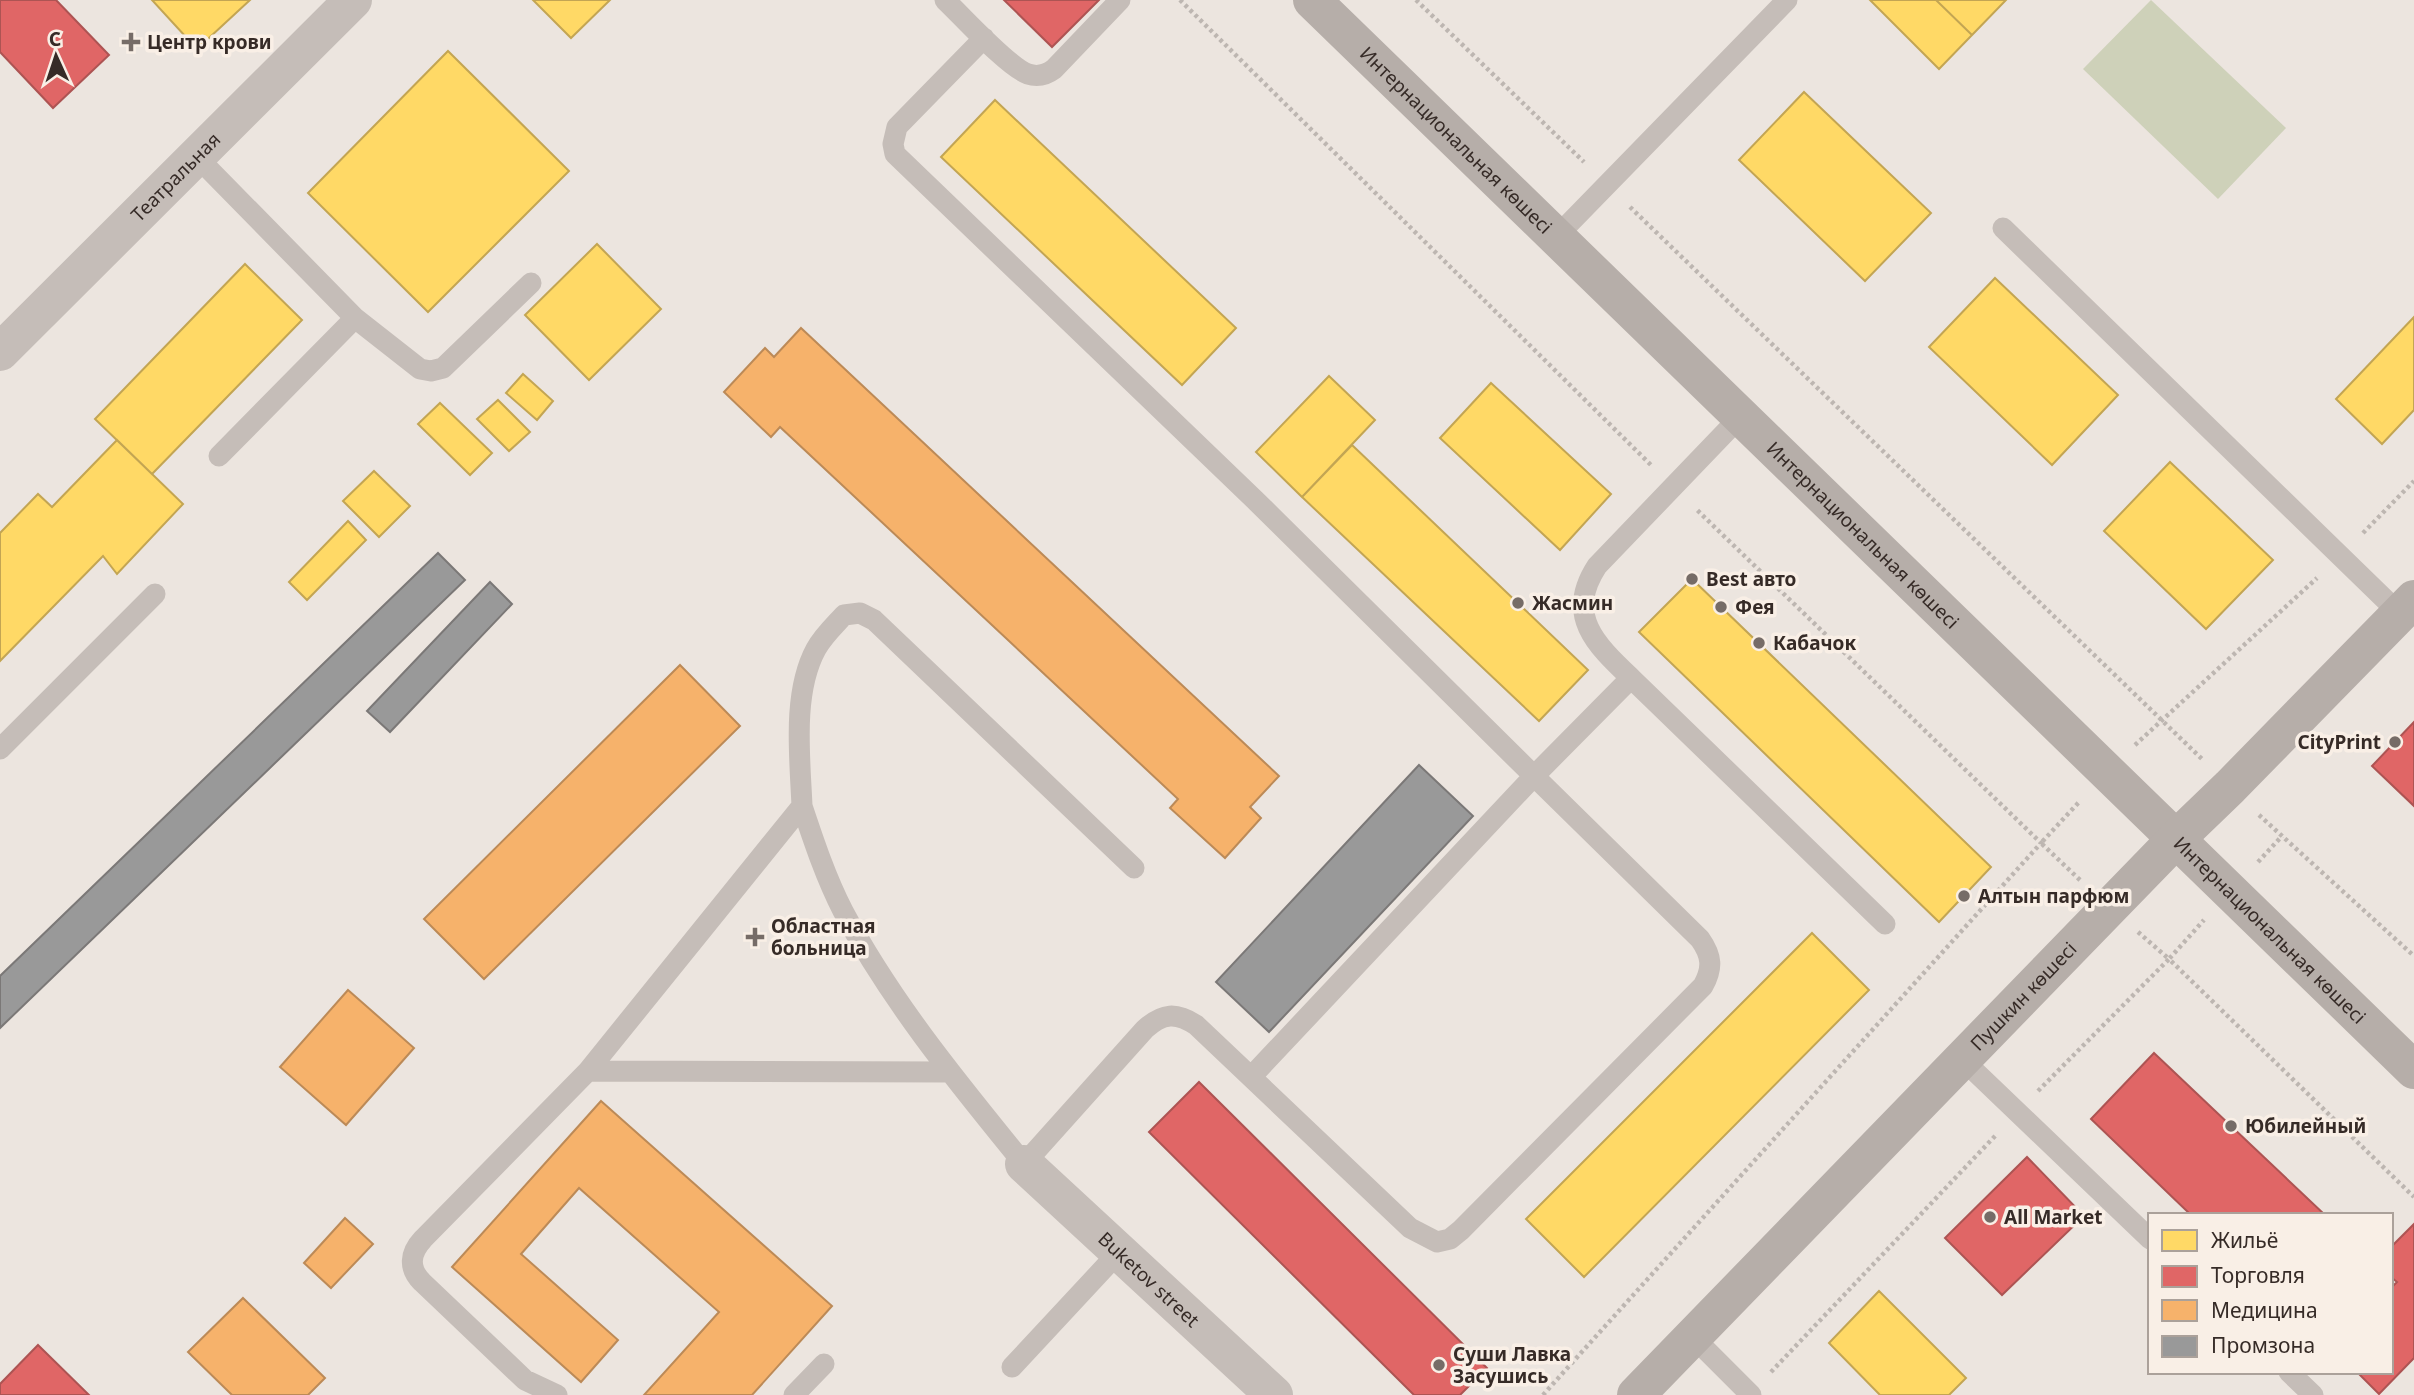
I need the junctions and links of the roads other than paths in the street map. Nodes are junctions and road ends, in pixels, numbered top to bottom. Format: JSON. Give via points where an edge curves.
{"nodes":[{"id":1,"x":353,"y":0,"type":"edge"},
{"id":2,"x":946,"y":0,"type":"edge"},
{"id":3,"x":1120,"y":0,"type":"edge"},
{"id":4,"x":1312,"y":0,"type":"edge"},
{"id":5,"x":1787,"y":0,"type":"edge"},
{"id":6,"x":985,"y":38,"type":"junction"},
{"id":7,"x":197,"y":157,"type":"junction"},
{"id":8,"x":2003,"y":228,"type":"dead end"},
{"id":9,"x":1556,"y":237,"type":"junction"},
{"id":10,"x":531,"y":283,"type":"dead end"},
{"id":11,"x":355,"y":318,"type":"junction"},
{"id":12,"x":0,"y":352,"type":"edge"},
{"id":13,"x":1741,"y":416,"type":"junction"},
{"id":14,"x":219,"y":456,"type":"dead end"},
{"id":15,"x":156,"y":594,"type":"dead end"},
{"id":16,"x":2407,"y":607,"type":"edge"},
{"id":17,"x":1630,"y":678,"type":"junction"},
{"id":18,"x":0,"y":749,"type":"edge"},
{"id":19,"x":1534,"y":776,"type":"junction"},
{"id":20,"x":802,"y":806,"type":"junction"},
{"id":21,"x":2176,"y":839,"type":"junction"},
{"id":22,"x":1134,"y":868,"type":"dead end"},
{"id":23,"x":1885,"y":924,"type":"dead end"},
{"id":24,"x":1963,"y":1060,"type":"junction"},
{"id":25,"x":2414,"y":1070,"type":"edge"},
{"id":26,"x":589,"y":1071,"type":"junction"},
{"id":27,"x":950,"y":1072,"type":"junction"},
{"id":28,"x":1251,"y":1077,"type":"junction"},
{"id":29,"x":1024,"y":1164,"type":"junction"},
{"id":30,"x":2148,"y":1237,"type":"edge"},
{"id":31,"x":1119,"y":1252,"type":"junction"},
{"id":32,"x":1692,"y":1336,"type":"junction"},
{"id":33,"x":824,"y":1364,"type":"dead end"},
{"id":34,"x":1012,"y":1367,"type":"dead end"},
{"id":35,"x":2291,"y":1374,"type":"edge"},
{"id":36,"x":557,"y":1395,"type":"edge"},
{"id":37,"x":794,"y":1395,"type":"edge"},
{"id":38,"x":1273,"y":1395,"type":"edge"},
{"id":39,"x":1636,"y":1395,"type":"edge"},
{"id":40,"x":1751,"y":1395,"type":"edge"},
{"id":41,"x":2313,"y":1395,"type":"edge"}],
"edges":[{"from":1,"to":7,"type":"street","name":"Театральная"},
{"from":2,"to":6,"type":"lane"},
{"from":3,"to":6,"type":"lane","via":[[1048,74],[1024,73]]},
{"from":4,"to":9,"type":"street","name":"Интернациональная көшесі"},
{"from":5,"to":9,"type":"lane"},
{"from":6,"to":19,"type":"lane","via":[[897,127],[892,144],[895,154]]},
{"from":7,"to":11,"type":"lane"},
{"from":7,"to":12,"type":"street","name":"Театральная"},
{"from":8,"to":16,"type":"lane","via":[[2341,556]]},
{"from":9,"to":13,"type":"street","name":"Интернациональная көшесі"},
{"from":10,"to":11,"type":"lane","via":[[453,360],[431,371],[419,369]]},
{"from":11,"to":14,"type":"lane"},
{"from":13,"to":17,"type":"lane","via":[[1597,566],[1587,583],[1583,615],[1594,639]]},
{"from":13,"to":21,"type":"street","name":"Интернациональная көшесі"},
{"from":15,"to":18,"type":"lane"},
{"from":16,"to":21,"type":"street","name":"Пушкин көшесі"},
{"from":17,"to":19,"type":"lane"},
{"from":17,"to":23,"type":"lane"},
{"from":19,"to":28,"type":"lane"},
{"from":19,"to":28,"type":"lane","via":[[1700,939],[1711,963],[1703,986],[1461,1230],[1437,1242],[1410,1228]]},
{"from":20,"to":22,"type":"lane","via":[[800,708],[809,666],[816,649],[844,615],[860,613],[874,620]]},
{"from":20,"to":26,"type":"lane"},
{"from":20,"to":27,"type":"lane","via":[[842,909],[897,1000]]},
{"from":21,"to":24,"type":"street","name":"Пушкин көшесі"},
{"from":21,"to":25,"type":"street","name":"Интернациональная көшесі"},
{"from":24,"to":30,"type":"lane"},
{"from":24,"to":32,"type":"street","name":"Пушкин көшесі"},
{"from":26,"to":27,"type":"lane"},
{"from":26,"to":36,"type":"lane","via":[[423,1239],[411,1263],[415,1275],[525,1380]]},
{"from":27,"to":29,"type":"lane"},
{"from":28,"to":29,"type":"lane","via":[[1183,1017],[1170,1014],[1156,1019]]},
{"from":29,"to":31,"type":"street","name":"Buketov street"},
{"from":31,"to":34,"type":"lane"},
{"from":31,"to":38,"type":"street","name":"Buketov street"},
{"from":32,"to":39,"type":"street","name":"Пушкин көшесі"},
{"from":32,"to":40,"type":"lane"},
{"from":33,"to":37,"type":"lane"},
{"from":35,"to":41,"type":"lane"}]}
